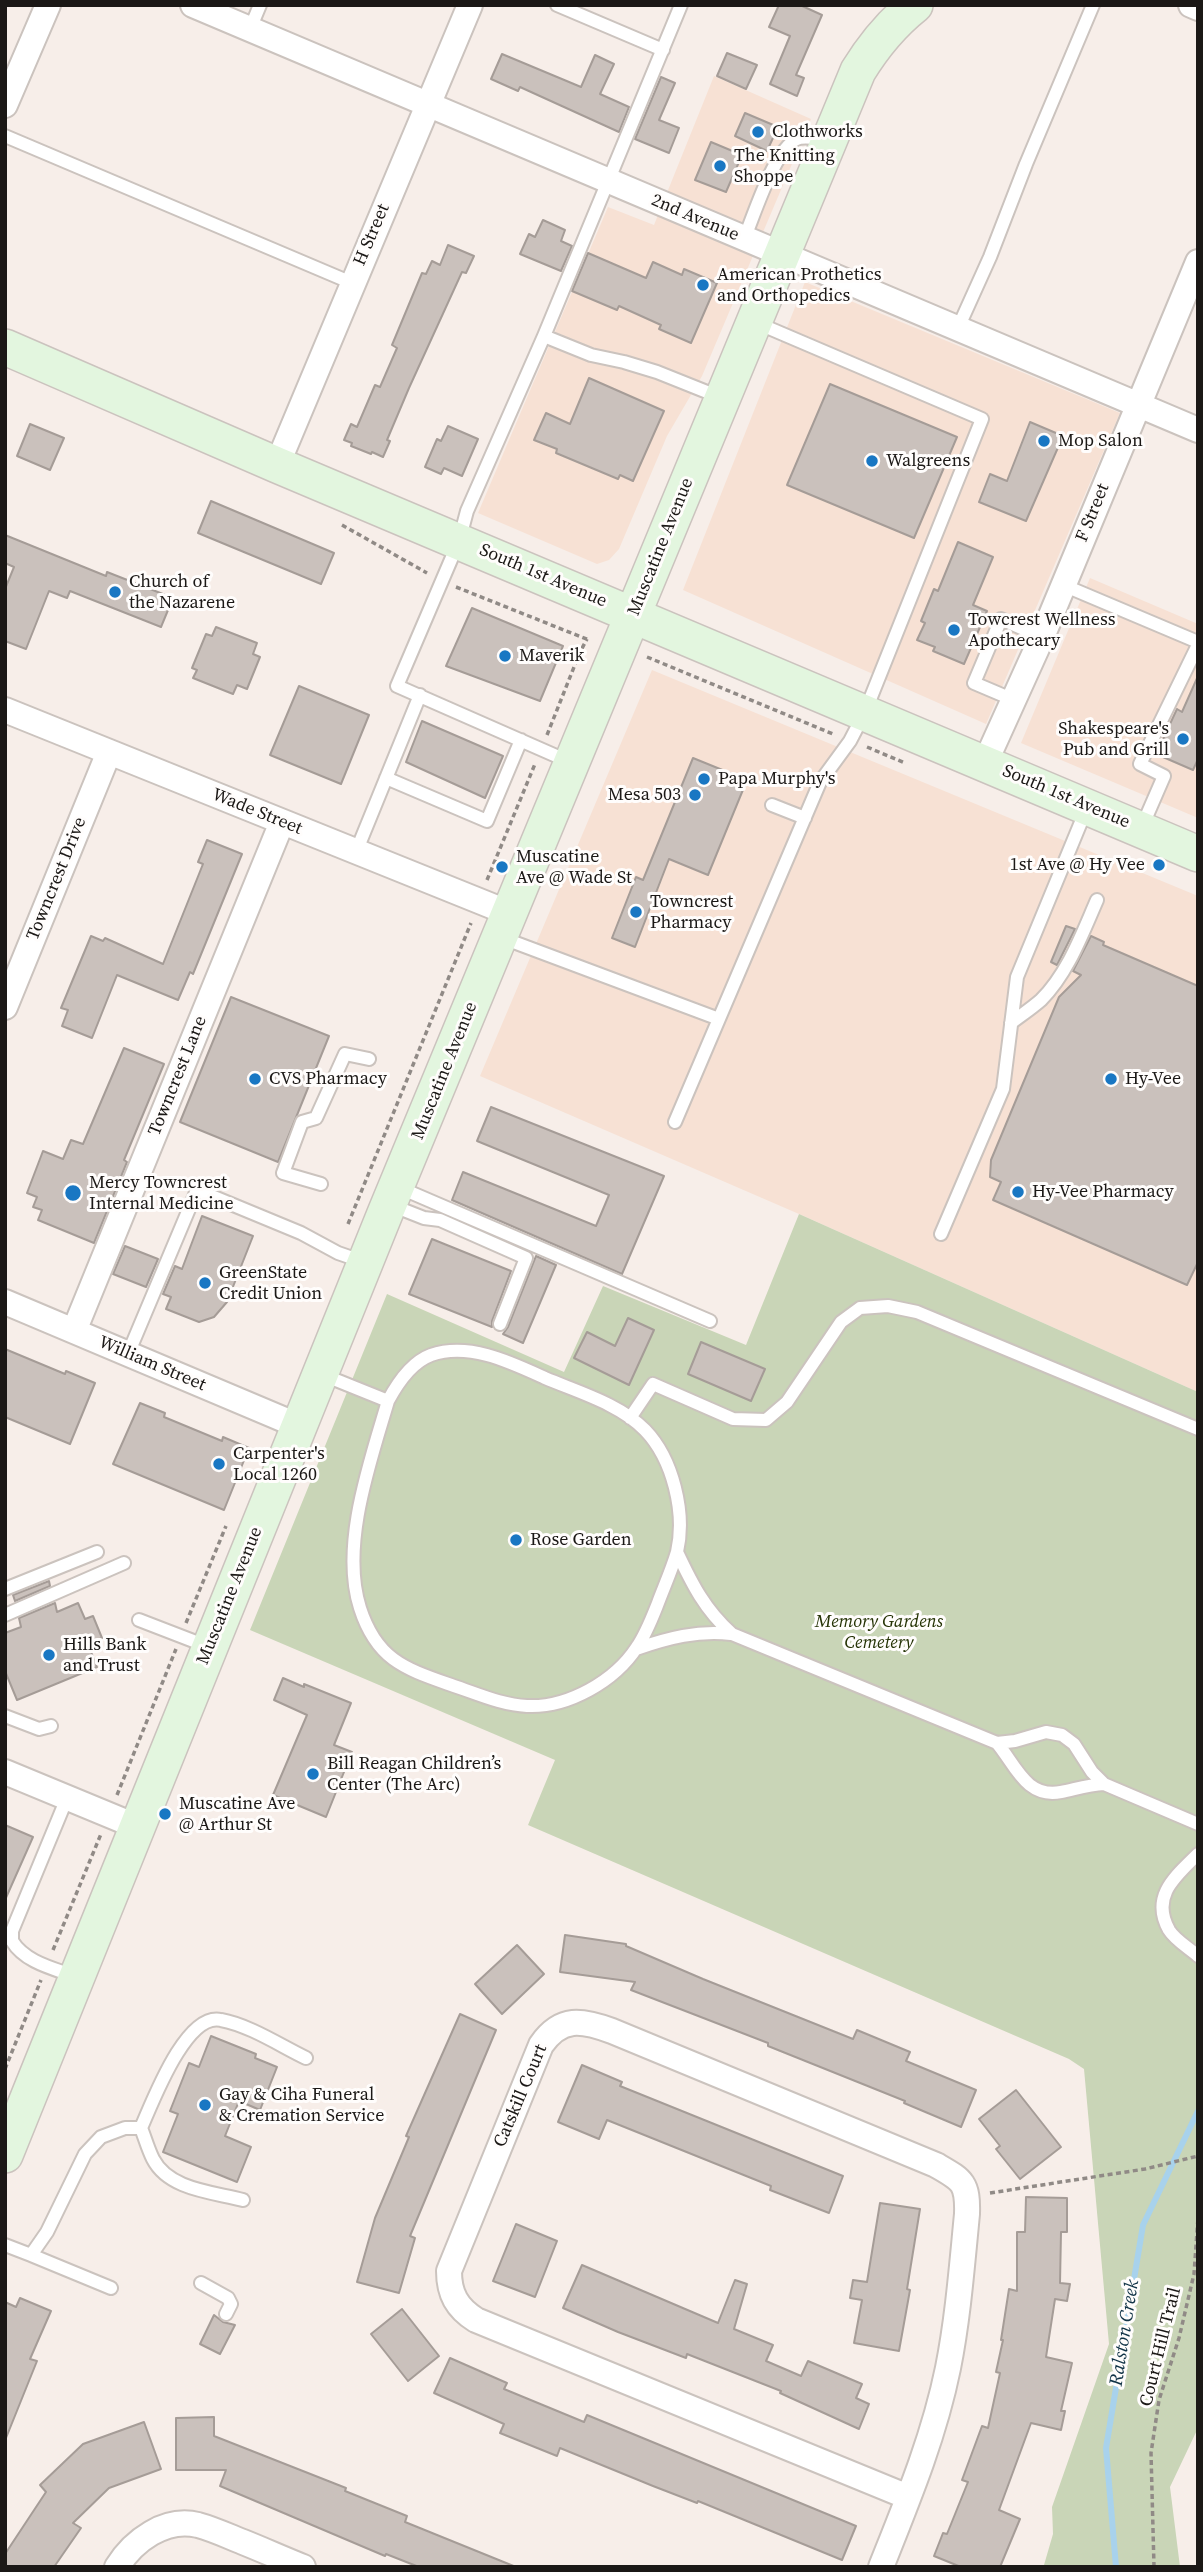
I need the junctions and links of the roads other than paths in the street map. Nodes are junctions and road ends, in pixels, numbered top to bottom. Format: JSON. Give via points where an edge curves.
{"nodes":[{"id":1,"x":48,"y":5,"type":"edge"},
{"id":2,"x":193,"y":5,"type":"edge"},
{"id":3,"x":260,"y":5,"type":"edge"},
{"id":4,"x":470,"y":5,"type":"edge"},
{"id":5,"x":557,"y":5,"type":"edge"},
{"id":6,"x":681,"y":5,"type":"edge"},
{"id":7,"x":915,"y":5,"type":"edge"},
{"id":8,"x":1093,"y":5,"type":"edge"},
{"id":9,"x":1191,"y":5,"type":"edge"},
{"id":10,"x":1198,"y":8,"type":"edge"},
{"id":11,"x":250,"y":29,"type":"junction"},
{"id":12,"x":663,"y":50,"type":"junction"},
{"id":13,"x":428,"y":104,"type":"junction"},
{"id":14,"x":5,"y":106,"type":"edge"},
{"id":15,"x":5,"y":136,"type":"edge"},
{"id":16,"x":829,"y":140,"type":"junction"},
{"id":17,"x":609,"y":181,"type":"junction"},
{"id":18,"x":744,"y":239,"type":"junction"},
{"id":19,"x":781,"y":254,"type":"junction"},
{"id":20,"x":1198,"y":262,"type":"edge"},
{"id":21,"x":352,"y":283,"type":"junction"},
{"id":22,"x":753,"y":322,"type":"junction"},
{"id":23,"x":958,"y":328,"type":"junction"},
{"id":24,"x":544,"y":336,"type":"junction"},
{"id":25,"x":5,"y":347,"type":"edge"},
{"id":26,"x":722,"y":398,"type":"junction"},
{"id":27,"x":1138,"y":405,"type":"junction"},
{"id":28,"x":1198,"y":430,"type":"edge"},
{"id":29,"x":277,"y":465,"type":"junction"},
{"id":30,"x":459,"y":541,"type":"junction"},
{"id":31,"x":1063,"y":585,"type":"junction"},
{"id":32,"x":634,"y":614,"type":"junction"},
{"id":33,"x":1042,"y":637,"type":"junction"},
{"id":34,"x":1198,"y":644,"type":"edge"},
{"id":35,"x":420,"y":695,"type":"junction"},
{"id":36,"x":1014,"y":699,"type":"junction"},
{"id":37,"x":5,"y":709,"type":"edge"},
{"id":38,"x":865,"y":712,"type":"junction"},
{"id":39,"x":521,"y":740,"type":"junction"},
{"id":40,"x":109,"y":752,"type":"junction"},
{"id":41,"x":571,"y":762,"type":"junction"},
{"id":42,"x":985,"y":762,"type":"junction"},
{"id":43,"x":386,"y":778,"type":"junction"},
{"id":44,"x":772,"y":805,"type":"dead end"},
{"id":45,"x":1088,"y":806,"type":"junction"},
{"id":46,"x":805,"y":818,"type":"junction"},
{"id":47,"x":282,"y":822,"type":"junction"},
{"id":48,"x":1141,"y":830,"type":"junction"},
{"id":49,"x":356,"y":852,"type":"junction"},
{"id":50,"x":1198,"y":854,"type":"edge"},
{"id":51,"x":1097,"y":900,"type":"dead end"},
{"id":52,"x":504,"y":925,"type":"junction"},
{"id":53,"x":5,"y":1007,"type":"edge"},
{"id":54,"x":719,"y":1019,"type":"junction"},
{"id":55,"x":1011,"y":1023,"type":"junction"},
{"id":56,"x":369,"y":1059,"type":"dead end"},
{"id":57,"x":675,"y":1122,"type":"dead end"},
{"id":58,"x":321,"y":1184,"type":"dead end"},
{"id":59,"x":394,"y":1196,"type":"junction"},
{"id":60,"x":941,"y":1234,"type":"dead end"},
{"id":61,"x":366,"y":1263,"type":"junction"},
{"id":62,"x":5,"y":1302,"type":"edge"},
{"id":63,"x":710,"y":1321,"type":"dead end"},
{"id":64,"x":500,"y":1324,"type":"dead end"},
{"id":65,"x":74,"y":1331,"type":"junction"},
{"id":66,"x":128,"y":1354,"type":"junction"},
{"id":67,"x":321,"y":1374,"type":"junction"},
{"id":68,"x":388,"y":1401,"type":"junction"},
{"id":69,"x":630,"y":1418,"type":"junction"},
{"id":70,"x":299,"y":1426,"type":"junction"},
{"id":71,"x":1198,"y":1429,"type":"edge"},
{"id":72,"x":97,"y":1552,"type":"dead end"},
{"id":73,"x":677,"y":1552,"type":"junction"},
{"id":74,"x":124,"y":1563,"type":"dead end"},
{"id":75,"x":5,"y":1590,"type":"edge"},
{"id":76,"x":5,"y":1615,"type":"edge"},
{"id":77,"x":139,"y":1620,"type":"dead end"},
{"id":78,"x":732,"y":1634,"type":"junction"},
{"id":79,"x":209,"y":1648,"type":"junction"},
{"id":80,"x":636,"y":1649,"type":"junction"},
{"id":81,"x":5,"y":1716,"type":"edge"},
{"id":82,"x":51,"y":1726,"type":"dead end"},
{"id":83,"x":997,"y":1743,"type":"junction"},
{"id":84,"x":5,"y":1772,"type":"edge"},
{"id":85,"x":1104,"y":1784,"type":"junction"},
{"id":86,"x":67,"y":1798,"type":"junction"},
{"id":87,"x":1198,"y":1824,"type":"edge"},
{"id":88,"x":138,"y":1827,"type":"junction"},
{"id":89,"x":1198,"y":1854,"type":"edge"},
{"id":90,"x":1198,"y":1956,"type":"edge"},
{"id":91,"x":77,"y":1977,"type":"junction"},
{"id":92,"x":306,"y":2058,"type":"dead end"},
{"id":93,"x":141,"y":2127,"type":"junction"},
{"id":94,"x":5,"y":2155,"type":"edge"},
{"id":95,"x":243,"y":2200,"type":"dead end"},
{"id":96,"x":5,"y":2245,"type":"edge"},
{"id":97,"x":31,"y":2255,"type":"junction"},
{"id":98,"x":201,"y":2283,"type":"dead end"},
{"id":99,"x":111,"y":2288,"type":"dead end"},
{"id":100,"x":226,"y":2314,"type":"dead end"},
{"id":101,"x":908,"y":2497,"type":"junction"},
{"id":102,"x":117,"y":2567,"type":"edge"},
{"id":103,"x":303,"y":2567,"type":"edge"},
{"id":104,"x":881,"y":2567,"type":"edge"}],
"edges":[{"from":1,"to":14,"type":"street"},
{"from":2,"to":11,"type":"street","name":"2nd Avenue"},
{"from":3,"to":11,"type":"lane"},
{"from":4,"to":13,"type":"street","name":"H Street"},
{"from":5,"to":12,"type":"lane"},
{"from":6,"to":12,"type":"lane"},
{"from":7,"to":16,"type":"main road","name":"Muscatine Avenue","via":[[874,45]]},
{"from":8,"to":23,"type":"lane"},
{"from":9,"to":10,"type":"street"},
{"from":11,"to":13,"type":"street","name":"2nd Avenue"},
{"from":12,"to":17,"type":"lane"},
{"from":13,"to":17,"type":"street","name":"2nd Avenue"},
{"from":13,"to":21,"type":"street","name":"H Street"},
{"from":15,"to":21,"type":"lane"},
{"from":16,"to":18,"type":"lane","via":[[801,137],[790,141],[779,154]]},
{"from":16,"to":19,"type":"main road","name":"Muscatine Avenue"},
{"from":17,"to":18,"type":"street","name":"2nd Avenue"},
{"from":17,"to":24,"type":"lane"},
{"from":18,"to":19,"type":"street","name":"2nd Avenue"},
{"from":19,"to":22,"type":"main road","name":"Muscatine Avenue"},
{"from":19,"to":23,"type":"street","name":"2nd Avenue"},
{"from":20,"to":27,"type":"street","name":"F Street"},
{"from":21,"to":29,"type":"street","name":"H Street"},
{"from":22,"to":26,"type":"main road","name":"Muscatine Avenue"},
{"from":22,"to":38,"type":"lane","via":[[982,419]]},
{"from":23,"to":27,"type":"street","name":"2nd Avenue"},
{"from":24,"to":26,"type":"lane"},
{"from":24,"to":30,"type":"lane","via":[[467,511]]},
{"from":25,"to":29,"type":"main road","name":"South 1st Avenue"},
{"from":26,"to":32,"type":"main road","name":"Muscatine Avenue"},
{"from":27,"to":28,"type":"street","name":"2nd Avenue"},
{"from":27,"to":31,"type":"street","name":"F Street"},
{"from":29,"to":30,"type":"main road","name":"South 1st Avenue"},
{"from":30,"to":32,"type":"main road","name":"South 1st Avenue"},
{"from":30,"to":35,"type":"lane","via":[[397,686]]},
{"from":31,"to":33,"type":"street","name":"F Street"},
{"from":31,"to":34,"type":"lane"},
{"from":32,"to":38,"type":"main road","name":"South 1st Avenue"},
{"from":32,"to":41,"type":"main road","name":"Muscatine Avenue"},
{"from":33,"to":36,"type":"street","name":"F Street"},
{"from":33,"to":36,"type":"lane","via":[[1001,619],[974,682]]},
{"from":34,"to":48,"type":"lane","via":[[1140,764],[1164,776]]},
{"from":35,"to":39,"type":"lane"},
{"from":35,"to":43,"type":"lane"},
{"from":36,"to":42,"type":"street","name":"F Street"},
{"from":37,"to":40,"type":"street","name":"Wade Street"},
{"from":38,"to":42,"type":"main road","name":"South 1st Avenue"},
{"from":38,"to":46,"type":"lane","via":[[820,782]]},
{"from":39,"to":41,"type":"lane"},
{"from":39,"to":43,"type":"lane","via":[[487,821]]},
{"from":40,"to":47,"type":"street","name":"Wade Street"},
{"from":40,"to":53,"type":"street","name":"Towncrest Drive"},
{"from":41,"to":52,"type":"main road","name":"Muscatine Avenue"},
{"from":42,"to":45,"type":"main road","name":"South 1st Avenue"},
{"from":43,"to":49,"type":"lane"},
{"from":44,"to":46,"type":"lane"},
{"from":45,"to":48,"type":"main road","name":"South 1st Avenue"},
{"from":45,"to":55,"type":"lane","via":[[1017,977]]},
{"from":46,"to":54,"type":"lane"},
{"from":47,"to":49,"type":"street","name":"Wade Street"},
{"from":47,"to":65,"type":"street","name":"Towncrest Lane"},
{"from":48,"to":50,"type":"main road","name":"South 1st Avenue"},
{"from":49,"to":52,"type":"street","name":"Wade Street"},
{"from":51,"to":55,"type":"lane","via":[[1060,975],[1041,999]]},
{"from":52,"to":54,"type":"lane"},
{"from":52,"to":59,"type":"main road","name":"Muscatine Avenue"},
{"from":54,"to":57,"type":"lane"},
{"from":55,"to":60,"type":"lane","via":[[1003,1089]]},
{"from":56,"to":58,"type":"lane","via":[[345,1054],[316,1118],[302,1122],[283,1172]]},
{"from":59,"to":61,"type":"main road","name":"Muscatine Avenue"},
{"from":59,"to":63,"type":"lane"},
{"from":59,"to":64,"type":"lane","via":[[424,1219],[440,1220],[526,1258]]},
{"from":61,"to":66,"type":"lane","via":[[197,1190]]},
{"from":61,"to":67,"type":"main road","name":"Muscatine Avenue"},
{"from":62,"to":65,"type":"street","name":"William Street"},
{"from":65,"to":66,"type":"street","name":"William Street"},
{"from":66,"to":70,"type":"street","name":"William Street"},
{"from":67,"to":68,"type":"lane"},
{"from":67,"to":70,"type":"main road","name":"Muscatine Avenue"},
{"from":68,"to":69,"type":"lane","via":[[408,1372],[428,1356],[455,1349],[529,1371]]},
{"from":68,"to":80,"type":"lane","via":[[360,1503],[354,1572],[359,1606],[371,1637],[392,1659],[408,1670],[502,1703],[544,1706],[601,1683]]},
{"from":69,"to":71,"type":"lane","via":[[653,1384],[733,1419],[766,1420],[787,1402],[841,1322],[860,1308],[888,1306],[917,1312]]},
{"from":69,"to":73,"type":"lane","via":[[658,1448],[668,1469],[680,1525]]},
{"from":70,"to":79,"type":"main road","name":"Muscatine Avenue"},
{"from":72,"to":75,"type":"lane"},
{"from":73,"to":78,"type":"lane","via":[[703,1604]]},
{"from":73,"to":80,"type":"lane"},
{"from":74,"to":76,"type":"lane"},
{"from":77,"to":79,"type":"lane"},
{"from":78,"to":80,"type":"lane","via":[[692,1633]]},
{"from":78,"to":83,"type":"lane"},
{"from":79,"to":88,"type":"main road","name":"Muscatine Avenue"},
{"from":81,"to":82,"type":"lane","via":[[39,1729]]},
{"from":83,"to":85,"type":"lane","via":[[1039,1792],[1060,1793]]},
{"from":83,"to":85,"type":"lane","via":[[1046,1732],[1062,1735]]},
{"from":84,"to":86,"type":"street"},
{"from":85,"to":87,"type":"lane"},
{"from":86,"to":88,"type":"street"},
{"from":86,"to":91,"type":"lane","via":[[12,1931],[12,1941],[25,1955]]},
{"from":88,"to":91,"type":"main road","name":"Muscatine Avenue"},
{"from":89,"to":90,"type":"lane","via":[[1169,1883],[1161,1908],[1170,1931]]},
{"from":91,"to":94,"type":"main road","name":"Muscatine Avenue"},
{"from":92,"to":93,"type":"lane","via":[[237,2025],[219,2019],[203,2022],[177,2051]]},
{"from":93,"to":95,"type":"lane","via":[[154,2161],[169,2178]]},
{"from":93,"to":97,"type":"lane","via":[[101,2137],[85,2154]]},
{"from":96,"to":97,"type":"lane"},
{"from":97,"to":99,"type":"lane"},
{"from":98,"to":100,"type":"lane","via":[[228,2298],[231,2304]]},
{"from":101,"to":101,"type":"street","name":"Catskill Court","via":[[948,2368],[967,2214],[964,2184],[936,2165],[587,2022],[569,2023],[552,2031],[541,2045],[449,2271],[453,2298],[476,2320]]},
{"from":101,"to":104,"type":"street","name":"Catskill Court"},
{"from":102,"to":103,"type":"street","via":[[139,2540],[165,2527],[196,2524]]}]}
